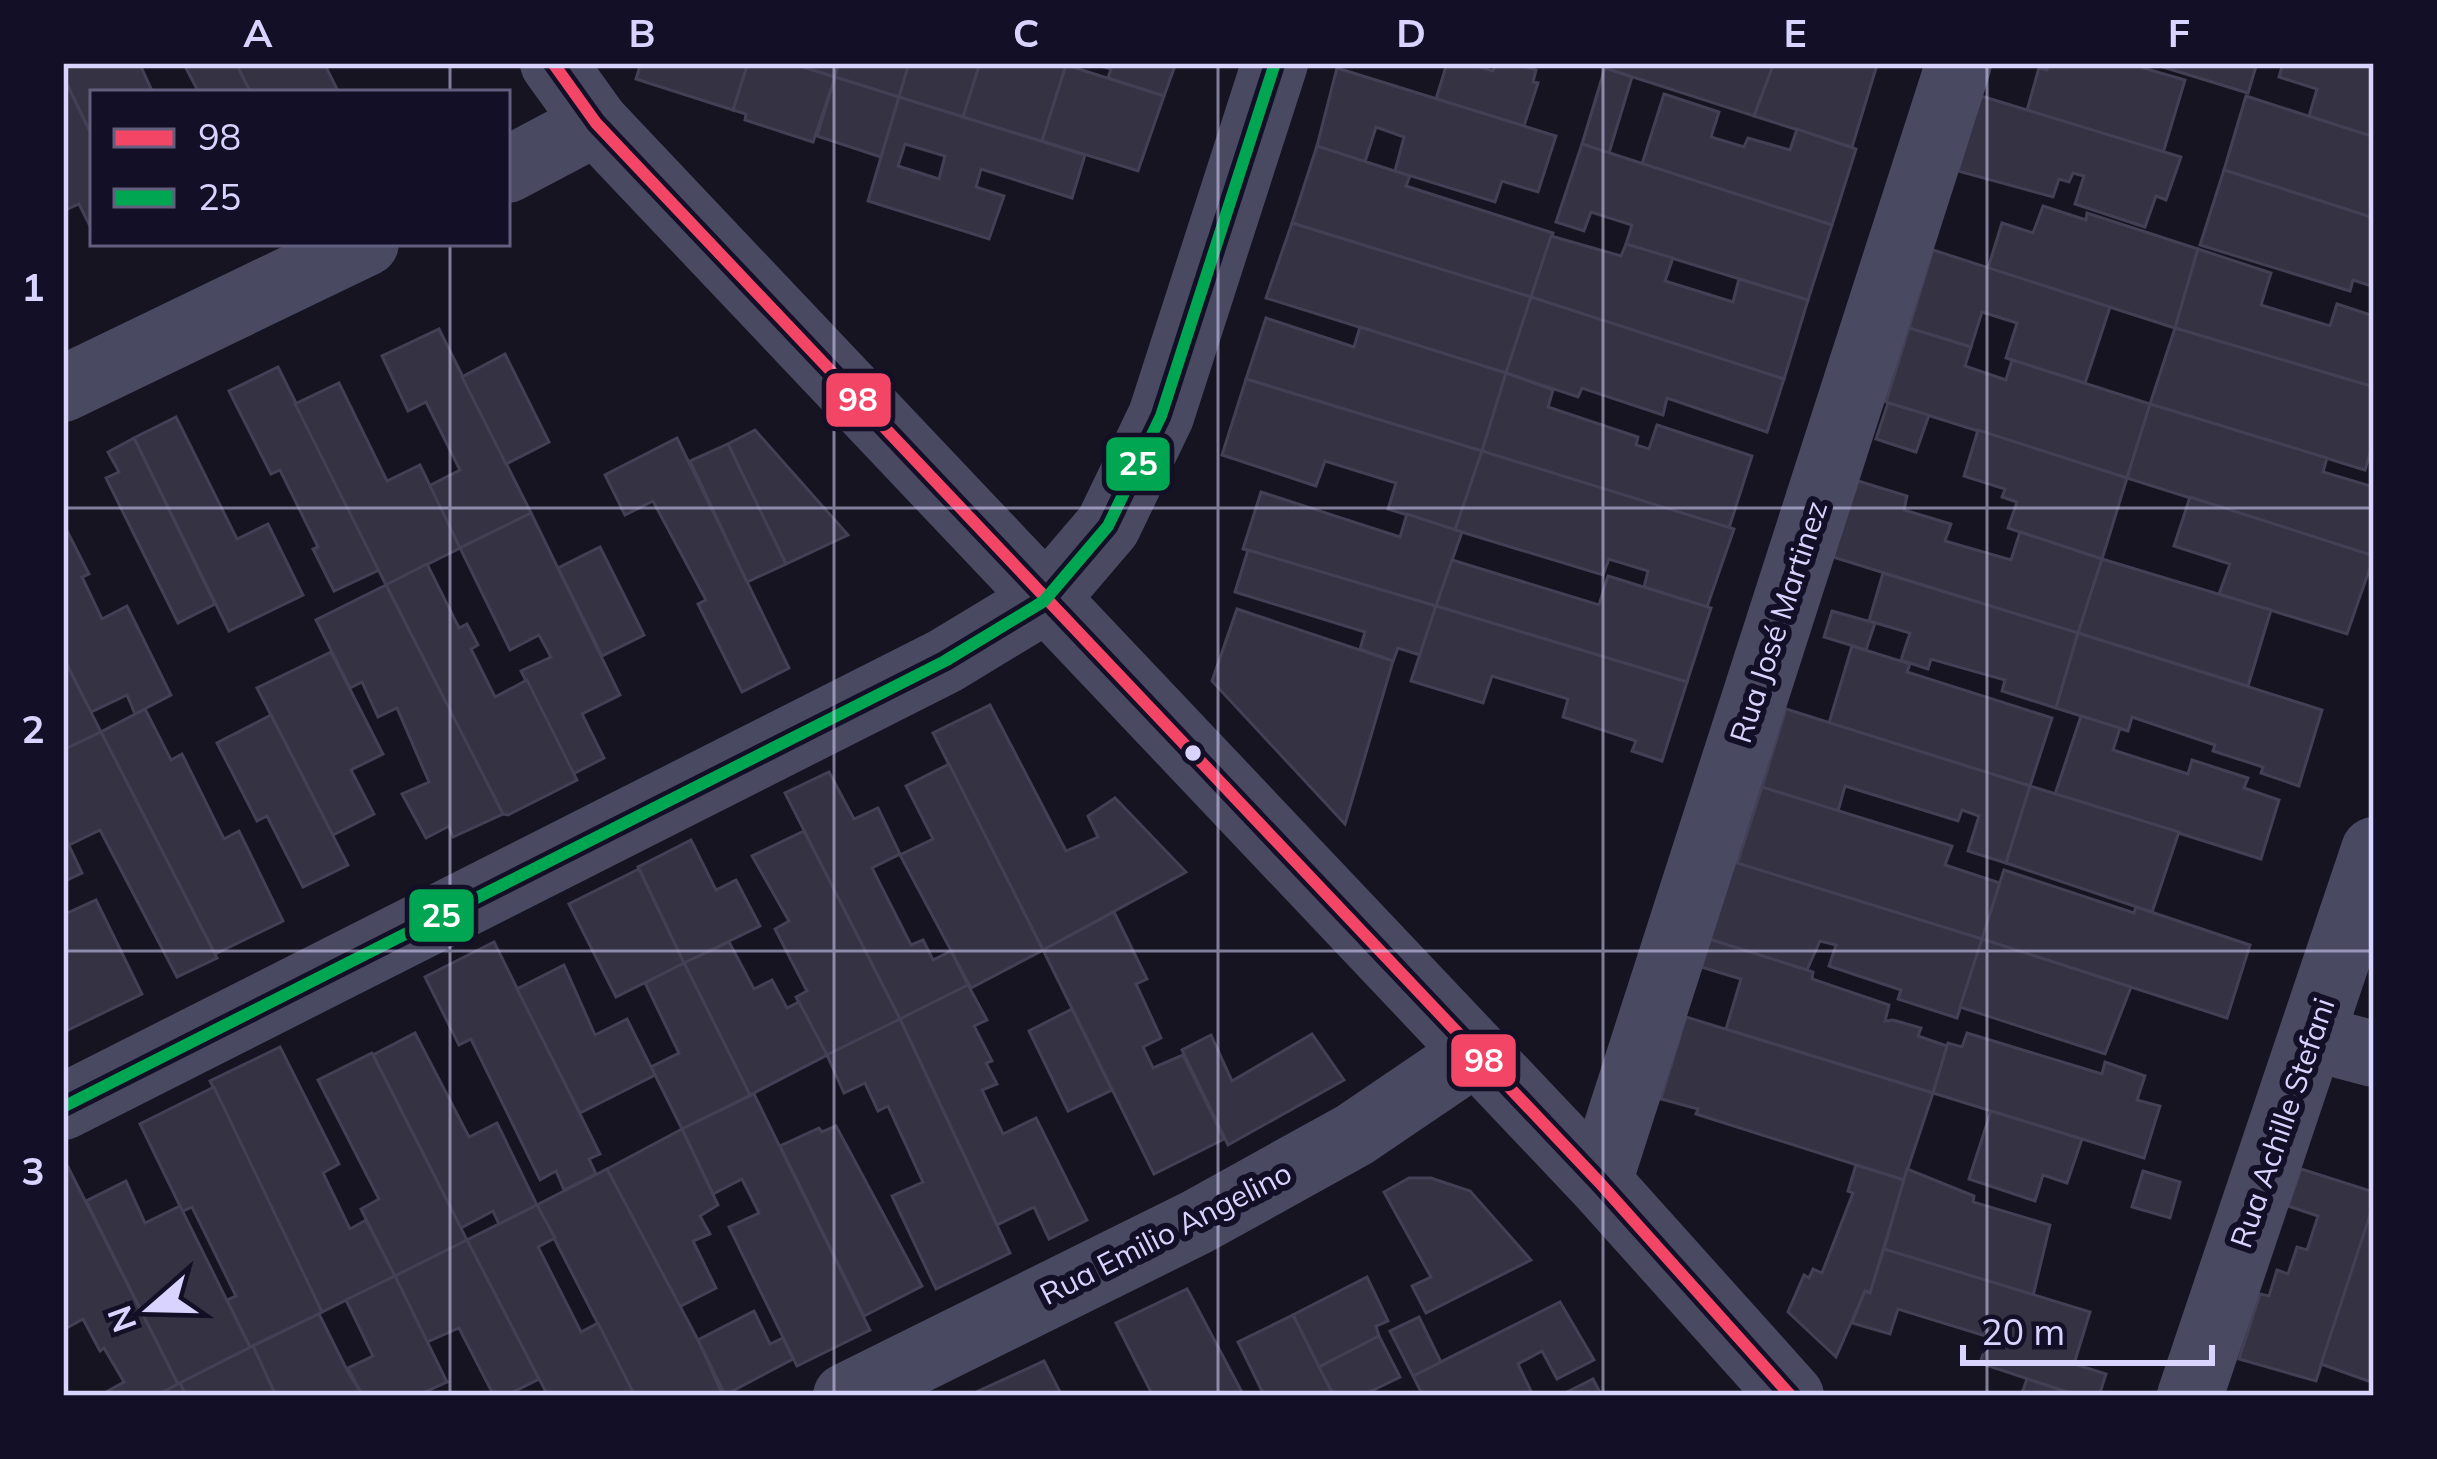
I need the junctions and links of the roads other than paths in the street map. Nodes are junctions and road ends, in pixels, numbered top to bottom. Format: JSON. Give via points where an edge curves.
{"nodes":[{"id":1,"x":553,"y":63,"type":"edge"},
{"id":2,"x":1275,"y":63,"type":"edge"},
{"id":3,"x":1959,"y":63,"type":"edge"},
{"id":4,"x":596,"y":123,"type":"junction"},
{"id":5,"x":510,"y":168,"type":"edge"},
{"id":6,"x":360,"y":246,"type":"edge"},
{"id":7,"x":63,"y":389,"type":"edge"},
{"id":8,"x":1044,"y":601,"type":"junction"},
{"id":9,"x":2374,"y":850,"type":"edge"},
{"id":10,"x":2343,"y":1046,"type":"edge"},
{"id":11,"x":1475,"y":1054,"type":"junction"},
{"id":12,"x":63,"y":1107,"type":"edge"},
{"id":13,"x":1599,"y":1182,"type":"junction"},
{"id":14,"x":846,"y":1396,"type":"edge"},
{"id":15,"x":1791,"y":1396,"type":"edge"},
{"id":16,"x":2190,"y":1396,"type":"edge"}],
"edges":[{"from":1,"to":4,"type":"street"},
{"from":2,"to":8,"type":"street","via":[[1161,416],[1108,526]]},
{"from":3,"to":13,"type":"street","name":"Rua José Martinez"},
{"from":4,"to":5,"type":"street"},
{"from":4,"to":8,"type":"street"},
{"from":6,"to":7,"type":"street"},
{"from":8,"to":11,"type":"street"},
{"from":8,"to":12,"type":"street","via":[[945,661]]},
{"from":9,"to":10,"type":"street","name":"Rua Achille Stefani"},
{"from":10,"to":16,"type":"street","name":"Rua Achille Stefani"},
{"from":11,"to":13,"type":"street"},
{"from":11,"to":14,"type":"street","name":"Rua Emilio Angelino","via":[[1354,1135],[1198,1222]]},
{"from":13,"to":15,"type":"street"}]}
